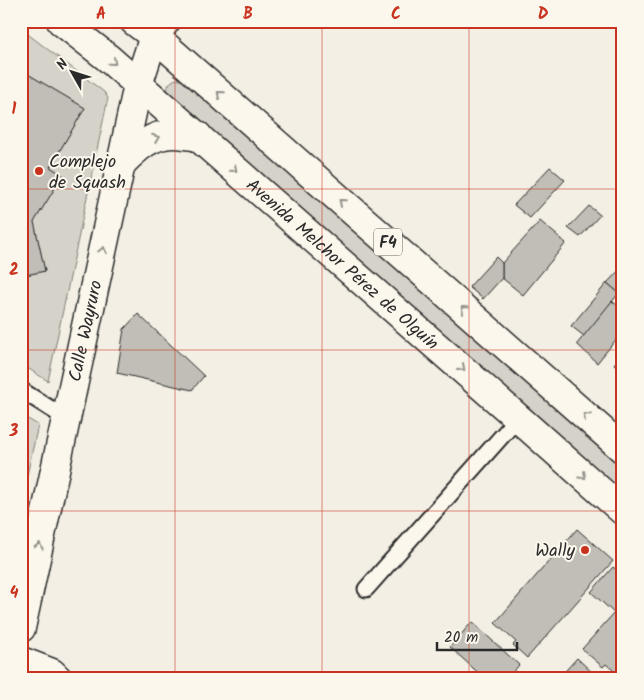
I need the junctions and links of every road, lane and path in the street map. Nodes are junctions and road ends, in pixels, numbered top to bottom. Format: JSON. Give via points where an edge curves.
{"nodes":[{"id":1,"x":61,"y":21,"type":"edge"},
{"id":2,"x":151,"y":26,"type":"edge"},
{"id":3,"x":138,"y":85,"type":"junction"},
{"id":4,"x":198,"y":136,"type":"junction"},
{"id":5,"x":122,"y":163,"type":"junction"},
{"id":6,"x":21,"y":390,"type":"edge"},
{"id":7,"x":518,"y":418,"type":"junction"},
{"id":8,"x":67,"y":419,"type":"junction"},
{"id":9,"x":623,"y":448,"type":"edge"},
{"id":10,"x":623,"y":511,"type":"edge"},
{"id":11,"x":366,"y":589,"type":"dead end"},
{"id":12,"x":21,"y":628,"type":"edge"},
{"id":13,"x":21,"y":662,"type":"edge"},
{"id":14,"x":58,"y":679,"type":"edge"}],
"edges":[{"from":1,"to":3,"type":"main road","name":"Avenida Melchor Pérez de Olguín","one_way":true},
{"from":2,"to":3,"type":"main road","name":"Calle Wayruro"},
{"from":9,"to":2,"type":"main road","number":"F4","one_way":true},
{"from":3,"to":4,"type":"main road","name":"Avenida Melchor Pérez de Olguín"},
{"from":3,"to":5,"type":"main road","name":"Calle Wayruro"},
{"from":5,"to":4,"type":"main road","one_way":true,"via":[[139,146],[157,136]]},
{"from":4,"to":7,"type":"main road","name":"Avenida Melchor Pérez de Olguín","one_way":true},
{"from":8,"to":5,"type":"main road","name":"Calle Wayruro","one_way":true},
{"from":6,"to":8,"type":"lane"},
{"from":7,"to":10,"type":"main road","name":"Avenida Melchor Pérez de Olguín","one_way":true},
{"from":7,"to":11,"type":"lane"},
{"from":12,"to":8,"type":"main road","name":"Calle Wayruro","one_way":true},
{"from":13,"to":14,"type":"main road","via":[[52,673]]}]}
